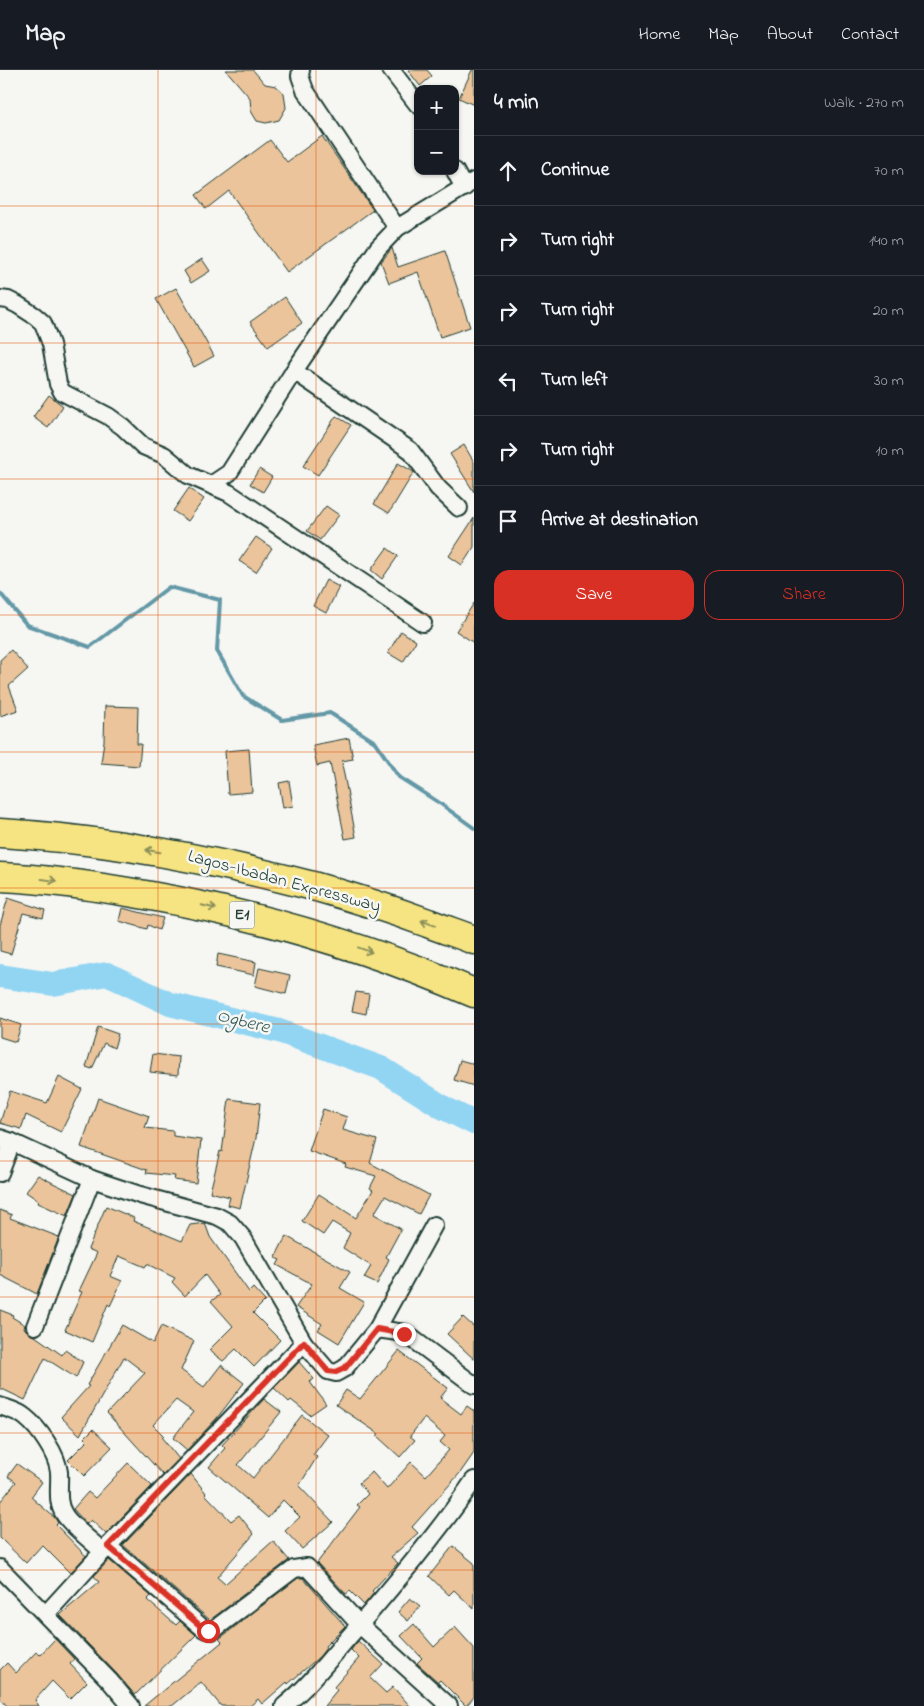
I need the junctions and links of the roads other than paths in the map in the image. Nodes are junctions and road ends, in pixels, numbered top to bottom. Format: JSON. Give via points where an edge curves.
{"nodes":[{"id":1,"x":301,"y":70,"type":"edge"},
{"id":2,"x":391,"y":70,"type":"edge"},
{"id":3,"x":414,"y":100,"type":"edge"},
{"id":4,"x":459,"y":175,"type":"edge"},
{"id":5,"x":469,"y":185,"type":"edge"},
{"id":6,"x":397,"y":228,"type":"junction"},
{"id":7,"x":0,"y":299,"type":"edge"},
{"id":8,"x":294,"y":371,"type":"junction"},
{"id":9,"x":229,"y":473,"type":"junction"},
{"id":10,"x":211,"y":485,"type":"junction"},
{"id":11,"x":229,"y":494,"type":"junction"},
{"id":12,"x":459,"y":508,"type":"dead end"},
{"id":13,"x":423,"y":623,"type":"dead end"},
{"id":14,"x":0,"y":833,"type":"edge"},
{"id":15,"x":0,"y":877,"type":"edge"},
{"id":16,"x":474,"y":940,"type":"edge"},
{"id":17,"x":474,"y":993,"type":"edge"},
{"id":18,"x":6,"y":1140,"type":"edge"},
{"id":19,"x":0,"y":1173,"type":"edge"},
{"id":20,"x":92,"y":1179,"type":"junction"},
{"id":21,"x":434,"y":1225,"type":"dead end"},
{"id":22,"x":35,"y":1326,"type":"dead end"},
{"id":23,"x":377,"y":1329,"type":"junction"},
{"id":24,"x":304,"y":1342,"type":"junction"},
{"id":25,"x":474,"y":1385,"type":"edge"},
{"id":26,"x":0,"y":1406,"type":"edge"},
{"id":27,"x":474,"y":1480,"type":"edge"},
{"id":28,"x":105,"y":1549,"type":"junction"},
{"id":29,"x":0,"y":1568,"type":"edge"},
{"id":30,"x":46,"y":1614,"type":"junction"},
{"id":31,"x":360,"y":1625,"type":"junction"},
{"id":32,"x":131,"y":1706,"type":"edge"},
{"id":33,"x":284,"y":1706,"type":"edge"},
{"id":34,"x":449,"y":1706,"type":"edge"}],
"edges":[{"from":1,"to":6,"type":"street","via":[[305,90]]},
{"from":2,"to":3,"type":"street"},
{"from":4,"to":5,"type":"street"},
{"from":5,"to":6,"type":"street"},
{"from":6,"to":8,"type":"street","via":[[378,248]]},
{"from":7,"to":10,"type":"street","via":[[18,305],[43,323],[62,392],[108,416],[143,446],[164,456],[188,475]]},
{"from":8,"to":9,"type":"street"},
{"from":8,"to":12,"type":"street","via":[[410,450],[438,488]]},
{"from":9,"to":10,"type":"street"},
{"from":9,"to":11,"type":"street"},
{"from":10,"to":11,"type":"street"},
{"from":11,"to":13,"type":"street"},
{"from":16,"to":14,"type":"highway","name":"Lagos-Ibadan Expressway","one_way":true,"via":[[350,896],[248,869],[116,845]]},
{"from":15,"to":17,"type":"highway","number":"E1","one_way":true,"via":[[43,879],[197,904],[354,946]]},
{"from":18,"to":19,"type":"street"},
{"from":18,"to":20,"type":"street"},
{"from":20,"to":22,"type":"street"},
{"from":20,"to":24,"type":"street","via":[[140,1196],[217,1216],[230,1223],[243,1238]]},
{"from":21,"to":23,"type":"street"},
{"from":23,"to":24,"type":"street","via":[[345,1368],[336,1372],[328,1371]]},
{"from":23,"to":25,"type":"street","via":[[404,1334]]},
{"from":24,"to":28,"type":"street"},
{"from":26,"to":28,"type":"street","via":[[32,1423],[57,1460],[64,1516]]},
{"from":27,"to":31,"type":"street","via":[[446,1522]]},
{"from":28,"to":30,"type":"street"},
{"from":28,"to":31,"type":"street","via":[[208,1631],[300,1567],[307,1568]]},
{"from":29,"to":30,"type":"street"},
{"from":30,"to":32,"type":"street"},
{"from":31,"to":33,"type":"street","via":[[298,1695]]},
{"from":31,"to":34,"type":"street"}]}
